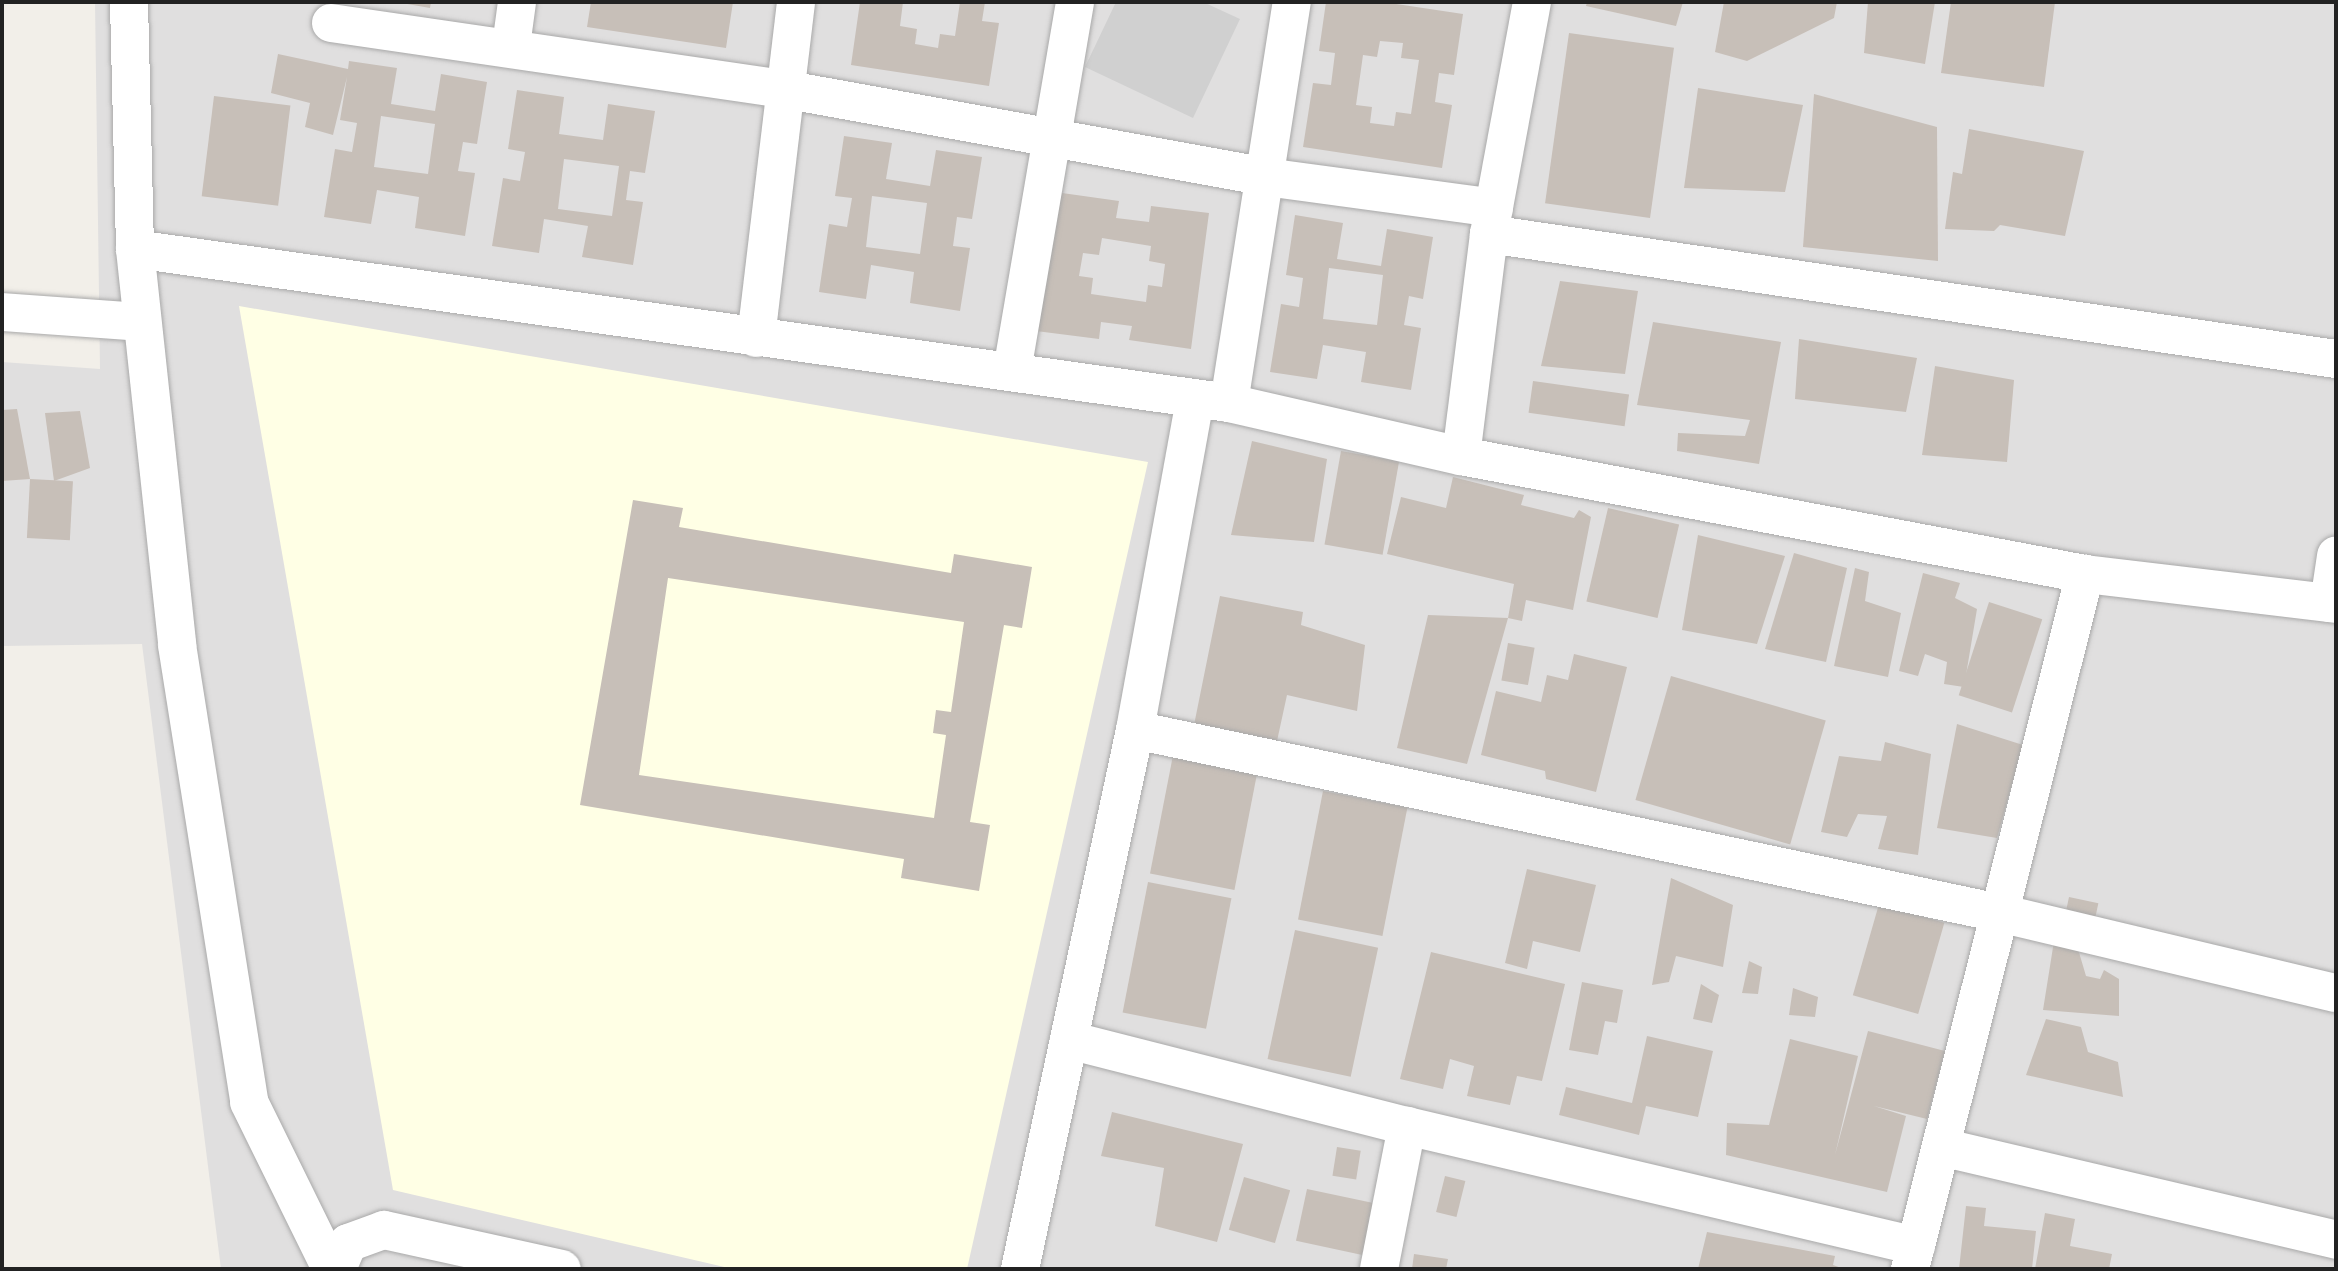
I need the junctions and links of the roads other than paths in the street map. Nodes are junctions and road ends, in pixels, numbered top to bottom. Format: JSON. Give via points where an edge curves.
{"nodes":[{"id":1,"x":129,"y":2,"type":"edge"},
{"id":2,"x":517,"y":2,"type":"edge"},
{"id":3,"x":796,"y":2,"type":"edge"},
{"id":4,"x":1075,"y":2,"type":"edge"},
{"id":5,"x":1292,"y":2,"type":"edge"},
{"id":6,"x":1532,"y":2,"type":"edge"},
{"id":7,"x":331,"y":23,"type":"dead end"},
{"id":8,"x":511,"y":46,"type":"junction"},
{"id":9,"x":783,"y":89,"type":"junction"},
{"id":10,"x":1054,"y":138,"type":"junction"},
{"id":11,"x":1266,"y":177,"type":"junction"},
{"id":12,"x":1492,"y":221,"type":"junction"},
{"id":13,"x":135,"y":249,"type":"junction"},
{"id":14,"x":2,"y":312,"type":"edge"},
{"id":15,"x":142,"y":322,"type":"junction"},
{"id":16,"x":756,"y":338,"type":"junction"},
{"id":17,"x":2336,"y":359,"type":"edge"},
{"id":18,"x":1012,"y":371,"type":"junction"},
{"id":19,"x":1212,"y":402,"type":"junction"},
{"id":20,"x":1461,"y":456,"type":"junction"},
{"id":21,"x":2336,"y":556,"type":"edge"},
{"id":22,"x":2085,"y":574,"type":"junction"},
{"id":23,"x":2332,"y":603,"type":"edge"},
{"id":24,"x":1135,"y":730,"type":"junction"},
{"id":25,"x":1999,"y":913,"type":"junction"},
{"id":26,"x":2336,"y":993,"type":"edge"},
{"id":27,"x":1069,"y":1040,"type":"junction"},
{"id":28,"x":1407,"y":1126,"type":"junction"},
{"id":29,"x":1941,"y":1147,"type":"junction"},
{"id":30,"x":2336,"y":1240,"type":"edge"},
{"id":31,"x":1913,"y":1257,"type":"edge"},
{"id":32,"x":331,"y":1269,"type":"edge"},
{"id":33,"x":337,"y":1269,"type":"edge"},
{"id":34,"x":562,"y":1269,"type":"edge"},
{"id":35,"x":1020,"y":1269,"type":"edge"},
{"id":36,"x":1379,"y":1269,"type":"edge"}],
"edges":[{"from":1,"to":13,"type":"street"},
{"from":2,"to":8,"type":"street"},
{"from":3,"to":9,"type":"street"},
{"from":4,"to":10,"type":"street"},
{"from":5,"to":11,"type":"street"},
{"from":6,"to":12,"type":"street"},
{"from":7,"to":8,"type":"street"},
{"from":8,"to":9,"type":"street"},
{"from":9,"to":10,"type":"street"},
{"from":9,"to":16,"type":"street"},
{"from":10,"to":11,"type":"street"},
{"from":10,"to":18,"type":"street"},
{"from":11,"to":12,"type":"street"},
{"from":11,"to":19,"type":"street"},
{"from":12,"to":17,"type":"street"},
{"from":12,"to":20,"type":"street"},
{"from":13,"to":15,"type":"street"},
{"from":13,"to":16,"type":"street","via":[[356,277]]},
{"from":14,"to":15,"type":"street"},
{"from":15,"to":32,"type":"street","via":[[177,645],[249,1102]]},
{"from":16,"to":18,"type":"street"},
{"from":18,"to":19,"type":"street"},
{"from":19,"to":20,"type":"street"},
{"from":19,"to":24,"type":"street"},
{"from":20,"to":22,"type":"street"},
{"from":21,"to":23,"type":"street"},
{"from":22,"to":23,"type":"street"},
{"from":22,"to":25,"type":"street"},
{"from":24,"to":25,"type":"street"},
{"from":24,"to":27,"type":"street"},
{"from":25,"to":26,"type":"street"},
{"from":25,"to":29,"type":"street"},
{"from":27,"to":28,"type":"street"},
{"from":27,"to":35,"type":"street"},
{"from":28,"to":31,"type":"street"},
{"from":28,"to":36,"type":"street"},
{"from":29,"to":30,"type":"street"},
{"from":29,"to":31,"type":"street"},
{"from":33,"to":34,"type":"street","via":[[348,1243],[384,1230]]}]}
